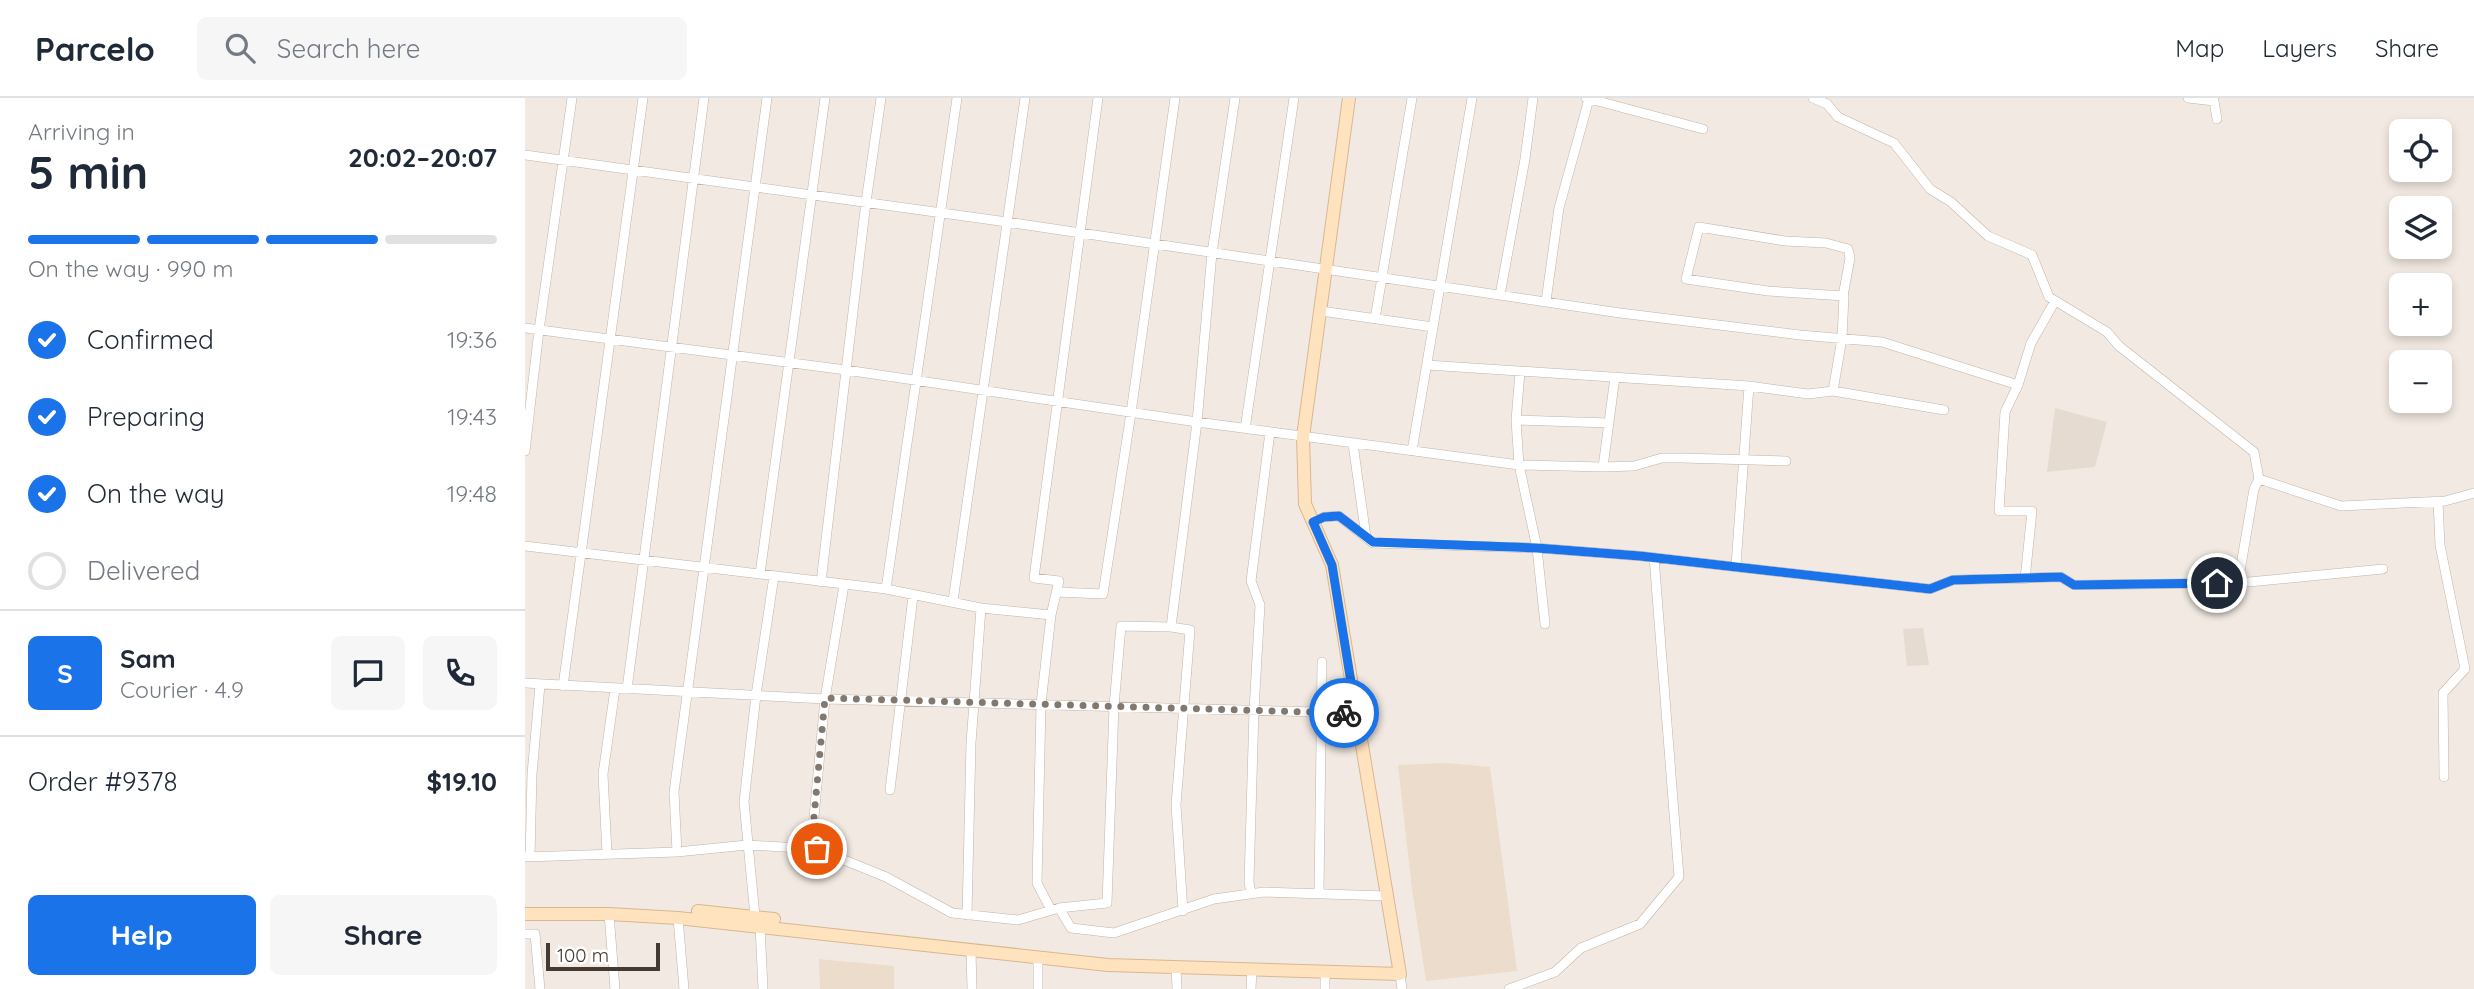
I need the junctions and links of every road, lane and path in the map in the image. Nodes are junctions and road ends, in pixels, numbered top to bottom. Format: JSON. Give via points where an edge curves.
{"nodes":[{"id":1,"x":572,"y":98,"type":"edge"},
{"id":2,"x":643,"y":98,"type":"edge"},
{"id":3,"x":704,"y":98,"type":"edge"},
{"id":4,"x":767,"y":98,"type":"edge"},
{"id":5,"x":825,"y":98,"type":"edge"},
{"id":6,"x":881,"y":98,"type":"edge"},
{"id":7,"x":957,"y":98,"type":"edge"},
{"id":8,"x":1025,"y":98,"type":"edge"},
{"id":9,"x":1098,"y":98,"type":"edge"},
{"id":10,"x":1175,"y":98,"type":"edge"},
{"id":11,"x":1235,"y":98,"type":"edge"},
{"id":12,"x":1294,"y":98,"type":"edge"},
{"id":13,"x":1349,"y":98,"type":"edge"},
{"id":14,"x":1412,"y":98,"type":"edge"},
{"id":15,"x":1472,"y":98,"type":"edge"},
{"id":16,"x":1533,"y":98,"type":"edge"},
{"id":17,"x":1587,"y":98,"type":"edge"},
{"id":18,"x":1813,"y":98,"type":"edge"},
{"id":19,"x":2189,"y":98,"type":"edge"},
{"id":20,"x":2217,"y":119,"type":"dead end"},
{"id":21,"x":1703,"y":128,"type":"dead end"},
{"id":22,"x":525,"y":156,"type":"edge"},
{"id":23,"x":563,"y":160,"type":"junction"},
{"id":24,"x":632,"y":170,"type":"junction"},
{"id":25,"x":694,"y":178,"type":"junction"},
{"id":26,"x":754,"y":187,"type":"junction"},
{"id":27,"x":811,"y":194,"type":"junction"},
{"id":28,"x":866,"y":202,"type":"junction"},
{"id":29,"x":939,"y":213,"type":"junction"},
{"id":30,"x":1007,"y":222,"type":"junction"},
{"id":31,"x":1079,"y":233,"type":"junction"},
{"id":32,"x":1155,"y":244,"type":"junction"},
{"id":33,"x":1212,"y":253,"type":"junction"},
{"id":34,"x":1270,"y":261,"type":"junction"},
{"id":35,"x":1327,"y":270,"type":"junction"},
{"id":36,"x":1383,"y":278,"type":"junction"},
{"id":37,"x":1441,"y":286,"type":"junction"},
{"id":38,"x":1500,"y":295,"type":"junction"},
{"id":39,"x":1843,"y":296,"type":"junction"},
{"id":40,"x":2055,"y":300,"type":"junction"},
{"id":41,"x":1546,"y":302,"type":"junction"},
{"id":42,"x":1321,"y":311,"type":"junction"},
{"id":43,"x":1375,"y":319,"type":"junction"},
{"id":44,"x":1433,"y":327,"type":"junction"},
{"id":45,"x":525,"y":328,"type":"edge"},
{"id":46,"x":539,"y":330,"type":"junction"},
{"id":47,"x":1842,"y":338,"type":"junction"},
{"id":48,"x":610,"y":339,"type":"junction"},
{"id":49,"x":672,"y":347,"type":"junction"},
{"id":50,"x":732,"y":355,"type":"junction"},
{"id":51,"x":788,"y":363,"type":"junction"},
{"id":52,"x":1427,"y":365,"type":"junction"},
{"id":53,"x":846,"y":370,"type":"junction"},
{"id":54,"x":1520,"y":372,"type":"junction"},
{"id":55,"x":1615,"y":377,"type":"junction"},
{"id":56,"x":916,"y":380,"type":"junction"},
{"id":57,"x":2018,"y":385,"type":"junction"},
{"id":58,"x":1749,"y":386,"type":"junction"},
{"id":59,"x":983,"y":389,"type":"junction"},
{"id":60,"x":1833,"y":391,"type":"junction"},
{"id":61,"x":1059,"y":401,"type":"junction"},
{"id":62,"x":1944,"y":410,"type":"dead end"},
{"id":63,"x":1131,"y":413,"type":"junction"},
{"id":64,"x":1515,"y":420,"type":"junction"},
{"id":65,"x":1197,"y":422,"type":"junction"},
{"id":66,"x":1609,"y":423,"type":"junction"},
{"id":67,"x":1245,"y":429,"type":"junction"},
{"id":68,"x":1270,"y":432,"type":"junction"},
{"id":69,"x":1303,"y":437,"type":"junction"},
{"id":70,"x":1353,"y":444,"type":"junction"},
{"id":71,"x":1412,"y":451,"type":"junction"},
{"id":72,"x":525,"y":452,"type":"edge"},
{"id":73,"x":1742,"y":460,"type":"junction"},
{"id":74,"x":1786,"y":461,"type":"dead end"},
{"id":75,"x":1519,"y":465,"type":"junction"},
{"id":76,"x":1603,"y":467,"type":"junction"},
{"id":77,"x":2259,"y":479,"type":"junction"},
{"id":78,"x":2474,"y":493,"type":"edge"},
{"id":79,"x":2438,"y":502,"type":"junction"},
{"id":80,"x":1313,"y":522,"type":"junction"},
{"id":81,"x":1366,"y":537,"type":"junction"},
{"id":82,"x":525,"y":546,"type":"edge"},
{"id":83,"x":1537,"y":548,"type":"junction"},
{"id":84,"x":581,"y":551,"type":"junction"},
{"id":85,"x":1654,"y":557,"type":"junction"},
{"id":86,"x":644,"y":559,"type":"junction"},
{"id":87,"x":1736,"y":565,"type":"junction"},
{"id":88,"x":703,"y":566,"type":"junction"},
{"id":89,"x":2382,"y":569,"type":"dead end"},
{"id":90,"x":759,"y":574,"type":"junction"},
{"id":91,"x":774,"y":576,"type":"junction"},
{"id":92,"x":2025,"y":579,"type":"junction"},
{"id":93,"x":821,"y":582,"type":"junction"},
{"id":94,"x":2238,"y":583,"type":"junction"},
{"id":95,"x":844,"y":585,"type":"junction"},
{"id":96,"x":886,"y":589,"type":"junction"},
{"id":97,"x":1056,"y":592,"type":"junction"},
{"id":98,"x":913,"y":596,"type":"junction"},
{"id":99,"x":953,"y":601,"type":"junction"},
{"id":100,"x":981,"y":608,"type":"junction"},
{"id":101,"x":1051,"y":615,"type":"junction"},
{"id":102,"x":1545,"y":624,"type":"dead end"},
{"id":103,"x":1171,"y":627,"type":"junction"},
{"id":104,"x":1322,"y":662,"type":"dead end"},
{"id":105,"x":525,"y":683,"type":"edge"},
{"id":106,"x":540,"y":685,"type":"junction"},
{"id":107,"x":563,"y":686,"type":"junction"},
{"id":108,"x":615,"y":689,"type":"junction"},
{"id":109,"x":627,"y":689,"type":"junction"},
{"id":110,"x":686,"y":692,"type":"junction"},
{"id":111,"x":756,"y":695,"type":"junction"},
{"id":112,"x":825,"y":698,"type":"junction"},
{"id":113,"x":900,"y":701,"type":"junction"},
{"id":114,"x":974,"y":702,"type":"junction"},
{"id":115,"x":1041,"y":704,"type":"junction"},
{"id":116,"x":1114,"y":706,"type":"junction"},
{"id":117,"x":1184,"y":708,"type":"junction"},
{"id":118,"x":1254,"y":710,"type":"junction"},
{"id":119,"x":1321,"y":712,"type":"junction"},
{"id":120,"x":1356,"y":713,"type":"junction"},
{"id":121,"x":2444,"y":777,"type":"dead end"},
{"id":122,"x":890,"y":790,"type":"dead end"},
{"id":123,"x":747,"y":845,"type":"junction"},
{"id":124,"x":811,"y":849,"type":"junction"},
{"id":125,"x":677,"y":852,"type":"junction"},
{"id":126,"x":607,"y":854,"type":"junction"},
{"id":127,"x":527,"y":857,"type":"edge"},
{"id":128,"x":1251,"y":894,"type":"junction"},
{"id":129,"x":1319,"y":894,"type":"junction"},
{"id":130,"x":1387,"y":896,"type":"junction"},
{"id":131,"x":525,"y":906,"type":"edge"},
{"id":132,"x":1055,"y":909,"type":"junction"},
{"id":133,"x":1183,"y":911,"type":"junction"},
{"id":134,"x":525,"y":914,"type":"edge"},
{"id":135,"x":609,"y":914,"type":"junction"},
{"id":136,"x":967,"y":915,"type":"junction"},
{"id":137,"x":678,"y":918,"type":"junction"},
{"id":138,"x":757,"y":921,"type":"junction"},
{"id":139,"x":525,"y":934,"type":"edge"},
{"id":140,"x":971,"y":951,"type":"junction"},
{"id":141,"x":1038,"y":958,"type":"junction"},
{"id":142,"x":1176,"y":968,"type":"junction"},
{"id":143,"x":1252,"y":970,"type":"junction"},
{"id":144,"x":1399,"y":970,"type":"junction"},
{"id":145,"x":1325,"y":972,"type":"junction"},
{"id":146,"x":540,"y":989,"type":"edge"},
{"id":147,"x":615,"y":989,"type":"edge"},
{"id":148,"x":684,"y":989,"type":"edge"},
{"id":149,"x":763,"y":989,"type":"edge"},
{"id":150,"x":972,"y":989,"type":"edge"},
{"id":151,"x":1038,"y":989,"type":"edge"},
{"id":152,"x":1177,"y":989,"type":"edge"},
{"id":153,"x":1251,"y":989,"type":"edge"},
{"id":154,"x":1325,"y":989,"type":"edge"},
{"id":155,"x":1402,"y":989,"type":"edge"},
{"id":156,"x":1509,"y":989,"type":"edge"}],
"edges":[{"from":1,"to":23,"type":"street"},
{"from":2,"to":24,"type":"street"},
{"from":3,"to":25,"type":"street"},
{"from":4,"to":26,"type":"street"},
{"from":5,"to":27,"type":"street"},
{"from":6,"to":28,"type":"street"},
{"from":7,"to":29,"type":"street"},
{"from":8,"to":30,"type":"street"},
{"from":9,"to":31,"type":"street"},
{"from":10,"to":32,"type":"street"},
{"from":11,"to":33,"type":"street"},
{"from":12,"to":34,"type":"street"},
{"from":13,"to":35,"type":"street"},
{"from":14,"to":36,"type":"street"},
{"from":15,"to":37,"type":"street"},
{"from":16,"to":38,"type":"street"},
{"from":17,"to":21,"type":"street"},
{"from":17,"to":41,"type":"street","via":[[1559,208]]},
{"from":18,"to":40,"type":"street","via":[[1827,104],[1838,117],[1893,143],[1930,189],[1988,236],[2032,255],[2049,297]]},
{"from":19,"to":20,"type":"street","via":[[2214,101]]},
{"from":22,"to":23,"type":"street"},
{"from":23,"to":24,"type":"street"},
{"from":23,"to":46,"type":"street"},
{"from":24,"to":25,"type":"street"},
{"from":24,"to":48,"type":"street"},
{"from":25,"to":26,"type":"street"},
{"from":25,"to":49,"type":"street"},
{"from":26,"to":27,"type":"street"},
{"from":26,"to":50,"type":"street"},
{"from":27,"to":28,"type":"street"},
{"from":27,"to":51,"type":"street"},
{"from":28,"to":29,"type":"street"},
{"from":28,"to":53,"type":"street"},
{"from":29,"to":30,"type":"street"},
{"from":29,"to":56,"type":"street"},
{"from":30,"to":31,"type":"street"},
{"from":30,"to":59,"type":"street"},
{"from":31,"to":32,"type":"street"},
{"from":31,"to":61,"type":"street"},
{"from":32,"to":33,"type":"street"},
{"from":32,"to":63,"type":"street"},
{"from":33,"to":34,"type":"street"},
{"from":33,"to":65,"type":"street"},
{"from":34,"to":35,"type":"street"},
{"from":34,"to":67,"type":"street"},
{"from":35,"to":36,"type":"street"},
{"from":35,"to":42,"type":"street"},
{"from":36,"to":37,"type":"street"},
{"from":36,"to":43,"type":"street"},
{"from":37,"to":38,"type":"street"},
{"from":37,"to":44,"type":"street"},
{"from":38,"to":41,"type":"street"},
{"from":39,"to":39,"type":"street","via":[[1768,292],[1686,279],[1699,227],[1848,249]]},
{"from":39,"to":47,"type":"street"},
{"from":40,"to":57,"type":"street","via":[[2031,342]]},
{"from":40,"to":77,"type":"street","via":[[2107,332],[2254,452]]},
{"from":41,"to":47,"type":"street"},
{"from":42,"to":43,"type":"street"},
{"from":42,"to":69,"type":"street"},
{"from":43,"to":44,"type":"street"},
{"from":44,"to":52,"type":"street"},
{"from":45,"to":46,"type":"street"},
{"from":46,"to":48,"type":"street"},
{"from":46,"to":72,"type":"street"},
{"from":47,"to":57,"type":"street","via":[[1882,342]]},
{"from":47,"to":60,"type":"street"},
{"from":48,"to":49,"type":"street"},
{"from":48,"to":84,"type":"street"},
{"from":49,"to":50,"type":"street"},
{"from":49,"to":86,"type":"street"},
{"from":50,"to":51,"type":"street"},
{"from":50,"to":88,"type":"street"},
{"from":51,"to":53,"type":"street"},
{"from":51,"to":90,"type":"street"},
{"from":52,"to":54,"type":"street"},
{"from":52,"to":71,"type":"street"},
{"from":53,"to":56,"type":"street"},
{"from":53,"to":93,"type":"street"},
{"from":54,"to":55,"type":"street"},
{"from":54,"to":64,"type":"street"},
{"from":55,"to":58,"type":"street"},
{"from":55,"to":66,"type":"street"},
{"from":56,"to":59,"type":"street"},
{"from":56,"to":96,"type":"street"},
{"from":57,"to":92,"type":"street","via":[[2005,412],[1999,511],[2032,512]]},
{"from":58,"to":60,"type":"street","via":[[1808,394]]},
{"from":58,"to":73,"type":"street"},
{"from":59,"to":61,"type":"street"},
{"from":59,"to":99,"type":"street"},
{"from":60,"to":62,"type":"street"},
{"from":61,"to":63,"type":"street"},
{"from":61,"to":97,"type":"street","via":[[1034,578],[1059,581]]},
{"from":63,"to":65,"type":"street"},
{"from":63,"to":97,"type":"street","via":[[1103,594]]},
{"from":64,"to":66,"type":"street"},
{"from":64,"to":75,"type":"street"},
{"from":65,"to":67,"type":"street"},
{"from":65,"to":103,"type":"street"},
{"from":66,"to":76,"type":"street"},
{"from":67,"to":68,"type":"street"},
{"from":68,"to":69,"type":"street"},
{"from":68,"to":118,"type":"street","via":[[1251,581],[1260,605]]},
{"from":69,"to":70,"type":"street"},
{"from":69,"to":80,"type":"street","via":[[1305,504]]},
{"from":70,"to":71,"type":"street"},
{"from":70,"to":81,"type":"street"},
{"from":71,"to":75,"type":"street"},
{"from":73,"to":74,"type":"street"},
{"from":73,"to":76,"type":"street","via":[[1663,458],[1634,466]]},
{"from":73,"to":87,"type":"street"},
{"from":75,"to":76,"type":"street"},
{"from":75,"to":83,"type":"street"},
{"from":77,"to":79,"type":"street","via":[[2340,506]]},
{"from":77,"to":94,"type":"street","via":[[2253,489]]},
{"from":78,"to":79,"type":"street"},
{"from":79,"to":121,"type":"street","via":[[2440,545],[2465,669],[2443,692]]},
{"from":80,"to":81,"type":"street","via":[[1339,516]]},
{"from":80,"to":120,"type":"street","via":[[1332,565]]},
{"from":81,"to":83,"type":"street","via":[[1373,542]]},
{"from":82,"to":84,"type":"street"},
{"from":83,"to":85,"type":"street"},
{"from":83,"to":102,"type":"street"},
{"from":84,"to":86,"type":"street"},
{"from":84,"to":107,"type":"street"},
{"from":85,"to":87,"type":"street"},
{"from":85,"to":156,"type":"street","via":[[1679,877],[1640,924],[1581,948],[1555,972]]},
{"from":86,"to":88,"type":"street"},
{"from":86,"to":109,"type":"street"},
{"from":87,"to":92,"type":"street","via":[[1930,589],[1953,580]]},
{"from":88,"to":90,"type":"street"},
{"from":88,"to":110,"type":"street"},
{"from":89,"to":94,"type":"street"},
{"from":90,"to":91,"type":"street"},
{"from":91,"to":93,"type":"street"},
{"from":91,"to":111,"type":"street"},
{"from":92,"to":94,"type":"street","via":[[2061,577],[2074,585]]},
{"from":93,"to":95,"type":"street"},
{"from":95,"to":96,"type":"street"},
{"from":95,"to":112,"type":"street"},
{"from":96,"to":98,"type":"street"},
{"from":97,"to":101,"type":"street"},
{"from":98,"to":99,"type":"street"},
{"from":98,"to":113,"type":"street"},
{"from":99,"to":100,"type":"street"},
{"from":100,"to":101,"type":"street"},
{"from":100,"to":114,"type":"street"},
{"from":101,"to":115,"type":"street"},
{"from":103,"to":116,"type":"street","via":[[1121,626]]},
{"from":103,"to":117,"type":"street","via":[[1190,630]]},
{"from":104,"to":119,"type":"street"},
{"from":105,"to":106,"type":"street"},
{"from":106,"to":107,"type":"street"},
{"from":106,"to":127,"type":"street"},
{"from":107,"to":108,"type":"street"},
{"from":108,"to":109,"type":"street"},
{"from":108,"to":126,"type":"street","via":[[603,774]]},
{"from":109,"to":110,"type":"street"},
{"from":110,"to":111,"type":"street"},
{"from":110,"to":125,"type":"street","via":[[674,792]]},
{"from":111,"to":112,"type":"street"},
{"from":111,"to":123,"type":"street","via":[[744,802]]},
{"from":112,"to":113,"type":"street"},
{"from":112,"to":124,"type":"street"},
{"from":113,"to":114,"type":"street"},
{"from":113,"to":122,"type":"street"},
{"from":114,"to":115,"type":"street"},
{"from":114,"to":136,"type":"street"},
{"from":115,"to":116,"type":"street"},
{"from":115,"to":132,"type":"street","via":[[1037,883]]},
{"from":116,"to":117,"type":"street"},
{"from":116,"to":132,"type":"street","via":[[1107,903]]},
{"from":117,"to":118,"type":"street"},
{"from":117,"to":133,"type":"street","via":[[1176,805]]},
{"from":118,"to":119,"type":"street"},
{"from":118,"to":128,"type":"street"},
{"from":119,"to":120,"type":"street"},
{"from":119,"to":129,"type":"street"},
{"from":120,"to":130,"type":"street"},
{"from":123,"to":124,"type":"street"},
{"from":123,"to":125,"type":"street"},
{"from":123,"to":138,"type":"street"},
{"from":124,"to":136,"type":"street","via":[[886,877],[952,913]]},
{"from":125,"to":126,"type":"street"},
{"from":126,"to":127,"type":"street"},
{"from":128,"to":129,"type":"street"},
{"from":128,"to":133,"type":"street","via":[[1214,899]]},
{"from":129,"to":130,"type":"street"},
{"from":130,"to":144,"type":"street"},
{"from":131,"to":138,"type":"street","via":[[609,906]]},
{"from":132,"to":133,"type":"street","via":[[1071,928],[1114,933]]},
{"from":132,"to":136,"type":"street","via":[[1018,920]]},
{"from":134,"to":135,"type":"street"},
{"from":135,"to":137,"type":"street"},
{"from":135,"to":147,"type":"street"},
{"from":137,"to":138,"type":"street"},
{"from":137,"to":148,"type":"street"},
{"from":138,"to":140,"type":"street"},
{"from":138,"to":144,"type":"street","via":[[1108,957]]},
{"from":138,"to":149,"type":"street"},
{"from":139,"to":146,"type":"street","via":[[535,934]]},
{"from":140,"to":141,"type":"street"},
{"from":140,"to":150,"type":"street"},
{"from":141,"to":142,"type":"street"},
{"from":141,"to":151,"type":"street"},
{"from":142,"to":143,"type":"street"},
{"from":142,"to":152,"type":"street"},
{"from":143,"to":145,"type":"street"},
{"from":143,"to":153,"type":"street"},
{"from":144,"to":145,"type":"street"},
{"from":144,"to":155,"type":"street"},
{"from":145,"to":154,"type":"street"}]}
